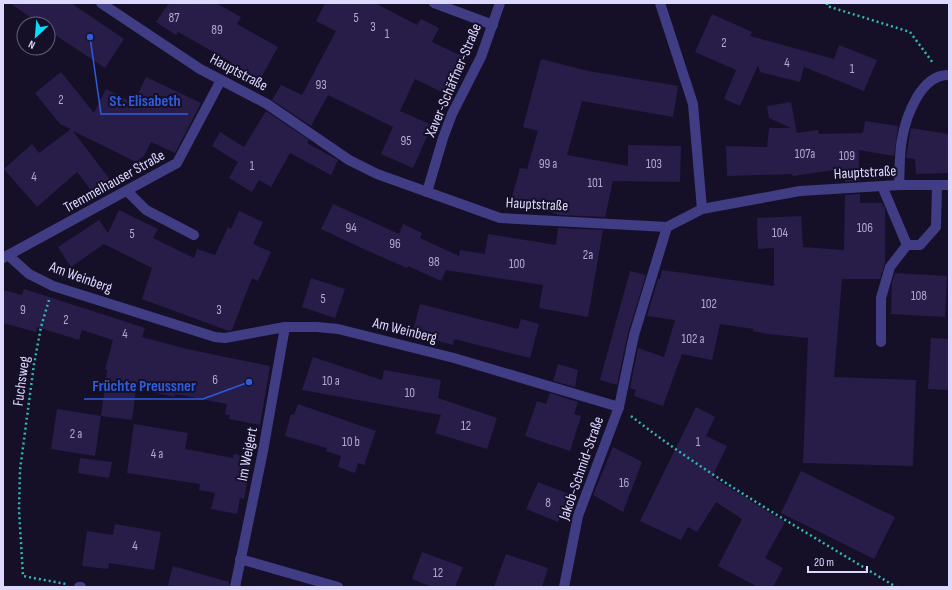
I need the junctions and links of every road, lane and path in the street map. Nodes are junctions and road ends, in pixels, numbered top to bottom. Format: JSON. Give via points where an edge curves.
{"nodes":[{"id":1,"x":101,"y":3,"type":"edge"},
{"id":2,"x":434,"y":3,"type":"edge"},
{"id":3,"x":500,"y":3,"type":"edge"},
{"id":4,"x":660,"y":3,"type":"edge"},
{"id":5,"x":827,"y":3,"type":"edge"},
{"id":6,"x":493,"y":26,"type":"junction"},
{"id":7,"x":945,"y":74,"type":"edge"},
{"id":8,"x":221,"y":80,"type":"junction"},
{"id":9,"x":898,"y":185,"type":"junction"},
{"id":10,"x":937,"y":185,"type":"junction"},
{"id":11,"x":949,"y":185,"type":"edge"},
{"id":12,"x":882,"y":186,"type":"junction"},
{"id":13,"x":127,"y":191,"type":"junction"},
{"id":14,"x":428,"y":192,"type":"junction"},
{"id":15,"x":702,"y":209,"type":"junction"},
{"id":16,"x":667,"y":226,"type":"junction"},
{"id":17,"x":194,"y":235,"type":"dead end"},
{"id":18,"x":907,"y":245,"type":"junction"},
{"id":19,"x":6,"y":257,"type":"edge"},
{"id":20,"x":52,"y":286,"type":"junction"},
{"id":21,"x":285,"y":327,"type":"junction"},
{"id":22,"x":881,"y":342,"type":"dead end"},
{"id":23,"x":619,"y":407,"type":"junction"},
{"id":24,"x":240,"y":559,"type":"junction"},
{"id":25,"x":80,"y":587,"type":"edge"},
{"id":26,"x":235,"y":587,"type":"edge"},
{"id":27,"x":338,"y":587,"type":"edge"},
{"id":28,"x":564,"y":587,"type":"edge"},
{"id":29,"x":896,"y":587,"type":"edge"}],
"edges":[{"from":1,"to":8,"type":"street","name":"Hauptstraße","via":[[200,69]]},
{"from":2,"to":6,"type":"street"},
{"from":3,"to":6,"type":"street","name":"Xaver-Schäffner-Straße"},
{"from":4,"to":15,"type":"street","via":[[693,104]]},
{"from":5,"to":7,"type":"path","via":[[827,6],[910,32]]},
{"from":6,"to":14,"type":"street","name":"Xaver-Schäffner-Straße","via":[[481,57],[452,114]]},
{"from":7,"to":9,"type":"street","via":[[924,86],[909,112],[902,139]]},
{"from":8,"to":13,"type":"street","name":"Tremmelhauser Straße","via":[[177,163]]},
{"from":8,"to":14,"type":"street","name":"Hauptstraße","via":[[267,104],[349,160],[377,174]]},
{"from":9,"to":10,"type":"street","name":"Hauptstraße"},
{"from":9,"to":12,"type":"street","name":"Hauptstraße"},
{"from":10,"to":11,"type":"street","name":"Hauptstraße"},
{"from":10,"to":18,"type":"street","via":[[936,227],[920,245]]},
{"from":12,"to":15,"type":"street","name":"Hauptstraße","via":[[800,191]]},
{"from":12,"to":18,"type":"street"},
{"from":13,"to":17,"type":"street","via":[[146,210]]},
{"from":13,"to":19,"type":"street","name":"Tremmelhauser Straße"},
{"from":14,"to":16,"type":"street","name":"Hauptstraße","via":[[500,218]]},
{"from":15,"to":16,"type":"street","name":"Hauptstraße"},
{"from":16,"to":23,"type":"street","via":[[634,335]]},
{"from":18,"to":22,"type":"street","via":[[890,267],[881,298]]},
{"from":19,"to":20,"type":"street","name":"Am Weinberg","via":[[29,274]]},
{"from":20,"to":21,"type":"street","name":"Am Weinberg","via":[[215,337],[225,338]]},
{"from":20,"to":25,"type":"path","name":"Fuchsweg","via":[[34,364],[20,470],[19,510],[23,576]]},
{"from":21,"to":23,"type":"street","name":"Am Weinberg","via":[[317,326],[338,329],[454,358]]},
{"from":21,"to":24,"type":"street","name":"Im Weigert","via":[[263,451]]},
{"from":23,"to":28,"type":"street","name":"Jakob-Schmid-Straße","via":[[578,516]]},
{"from":23,"to":29,"type":"path","via":[[669,445],[739,492]]},
{"from":24,"to":26,"type":"street","name":"Im Weigert"},
{"from":24,"to":27,"type":"street"}]}
